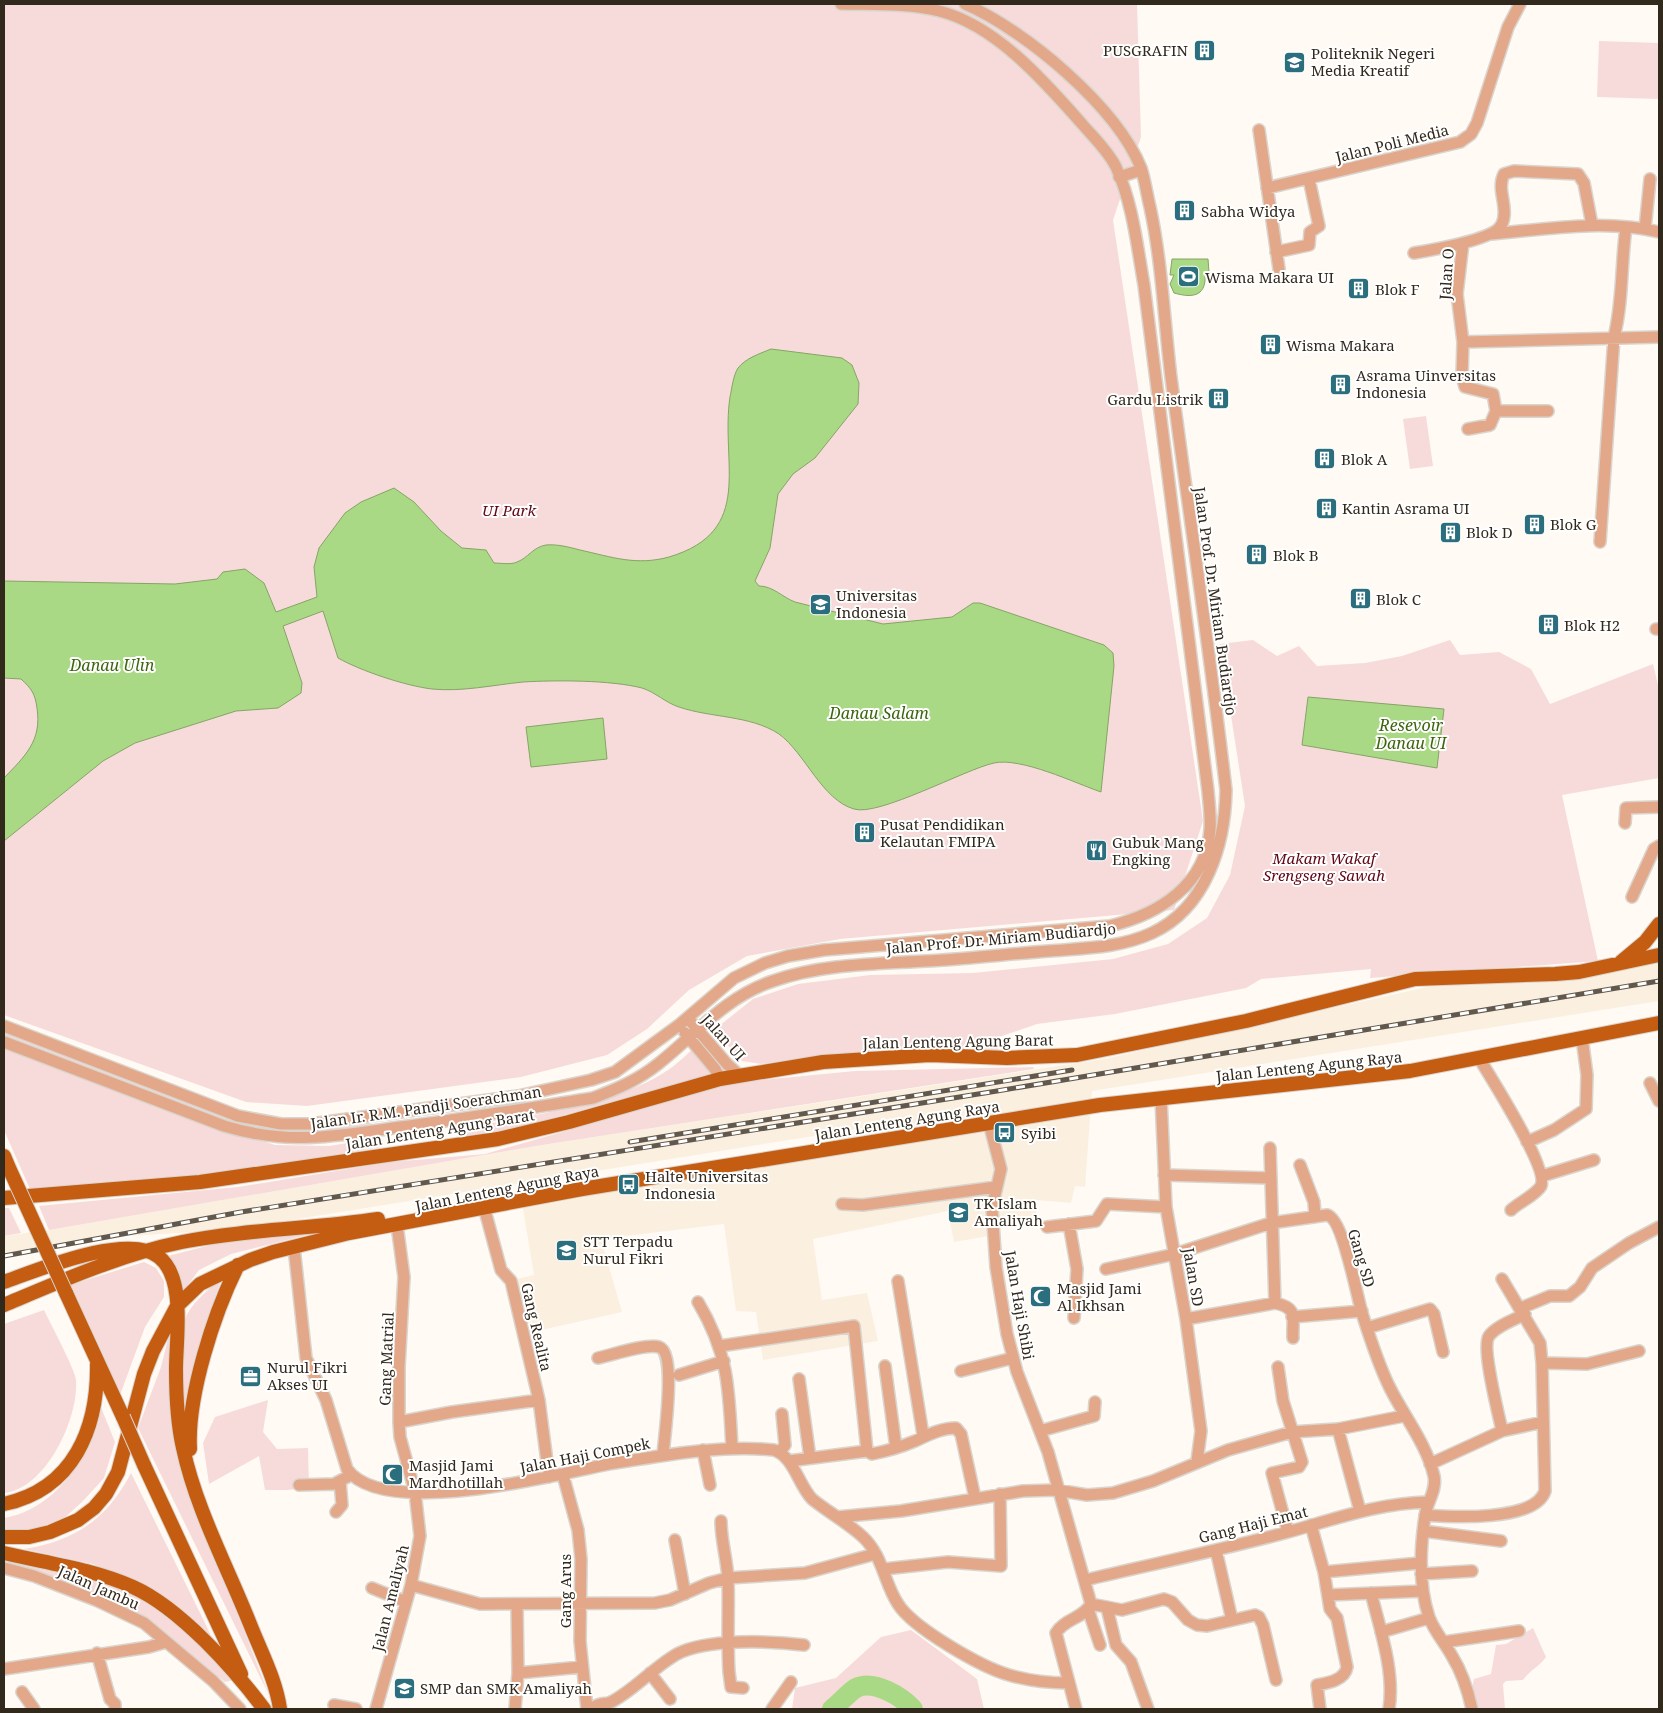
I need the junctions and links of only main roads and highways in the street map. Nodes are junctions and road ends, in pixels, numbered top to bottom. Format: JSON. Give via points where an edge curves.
{"nodes":[{"id":1,"x":1659,"y":924,"type":"edge"},
{"id":2,"x":1659,"y":955,"type":"edge"},
{"id":3,"x":1619,"y":965,"type":"junction"},
{"id":4,"x":1659,"y":1023,"type":"edge"},
{"id":5,"x":6,"y":1162,"type":"edge"},
{"id":6,"x":4,"y":1198,"type":"edge"},
{"id":7,"x":454,"y":1212,"type":"junction"},
{"id":8,"x":148,"y":1251,"type":"junction"},
{"id":9,"x":238,"y":1265,"type":"junction"},
{"id":10,"x":4,"y":1282,"type":"edge"},
{"id":11,"x":4,"y":1305,"type":"edge"},
{"id":12,"x":177,"y":1306,"type":"junction"},
{"id":13,"x":97,"y":1364,"type":"junction"},
{"id":14,"x":4,"y":1504,"type":"edge"},
{"id":15,"x":209,"y":1526,"type":"junction"},
{"id":16,"x":4,"y":1537,"type":"edge"},
{"id":17,"x":4,"y":1553,"type":"edge"},
{"id":18,"x":245,"y":1684,"type":"junction"},
{"id":19,"x":264,"y":1709,"type":"edge"},
{"id":20,"x":280,"y":1709,"type":"edge"}],
"edges":[{"from":1,"to":3,"type":"main road","via":[[1645,942]]},
{"from":2,"to":3,"type":"main road"},
{"from":3,"to":6,"type":"main road","name":"Jalan Lenteng Agung Barat","via":[[1555,974],[1415,980],[1246,1021],[1078,1055],[867,1058],[739,1075],[498,1139],[200,1182]]},
{"from":4,"to":7,"type":"main road","name":"Jalan Lenteng Agung Raya","via":[[1410,1071],[1100,1105]]},
{"from":5,"to":13,"type":"main road","bridge":true},
{"from":7,"to":8,"type":"main road","via":[[423,1212],[260,1230],[182,1242]]},
{"from":7,"to":9,"type":"main road","name":"Jalan Lenteng Agung Raya","via":[[349,1233]]},
{"from":8,"to":10,"type":"main road","via":[[128,1248],[100,1251]]},
{"from":8,"to":11,"type":"main road"},
{"from":8,"to":12,"type":"main road","via":[[161,1258],[169,1269]]},
{"from":9,"to":12,"type":"main road","name":"Jalan Lenteng Agung Raya","via":[[200,1284]]},
{"from":9,"to":15,"type":"main road","via":[[215,1321],[191,1417],[190,1449]]},
{"from":12,"to":15,"type":"main road","via":[[176,1382],[180,1434]]},
{"from":12,"to":16,"type":"main road","name":"Jalan Lenteng Agung Raya","via":[[144,1374],[122,1463],[106,1494],[86,1514],[59,1529],[29,1537]]},
{"from":13,"to":14,"type":"main road","via":[[95,1405],[78,1453],[48,1485]]},
{"from":13,"to":18,"type":"main road","bridge":true},
{"from":15,"to":20,"type":"main road","via":[[268,1668]]},
{"from":17,"to":18,"type":"main road","via":[[106,1577],[148,1594],[182,1622]]},
{"from":18,"to":19,"type":"main road"}]}
